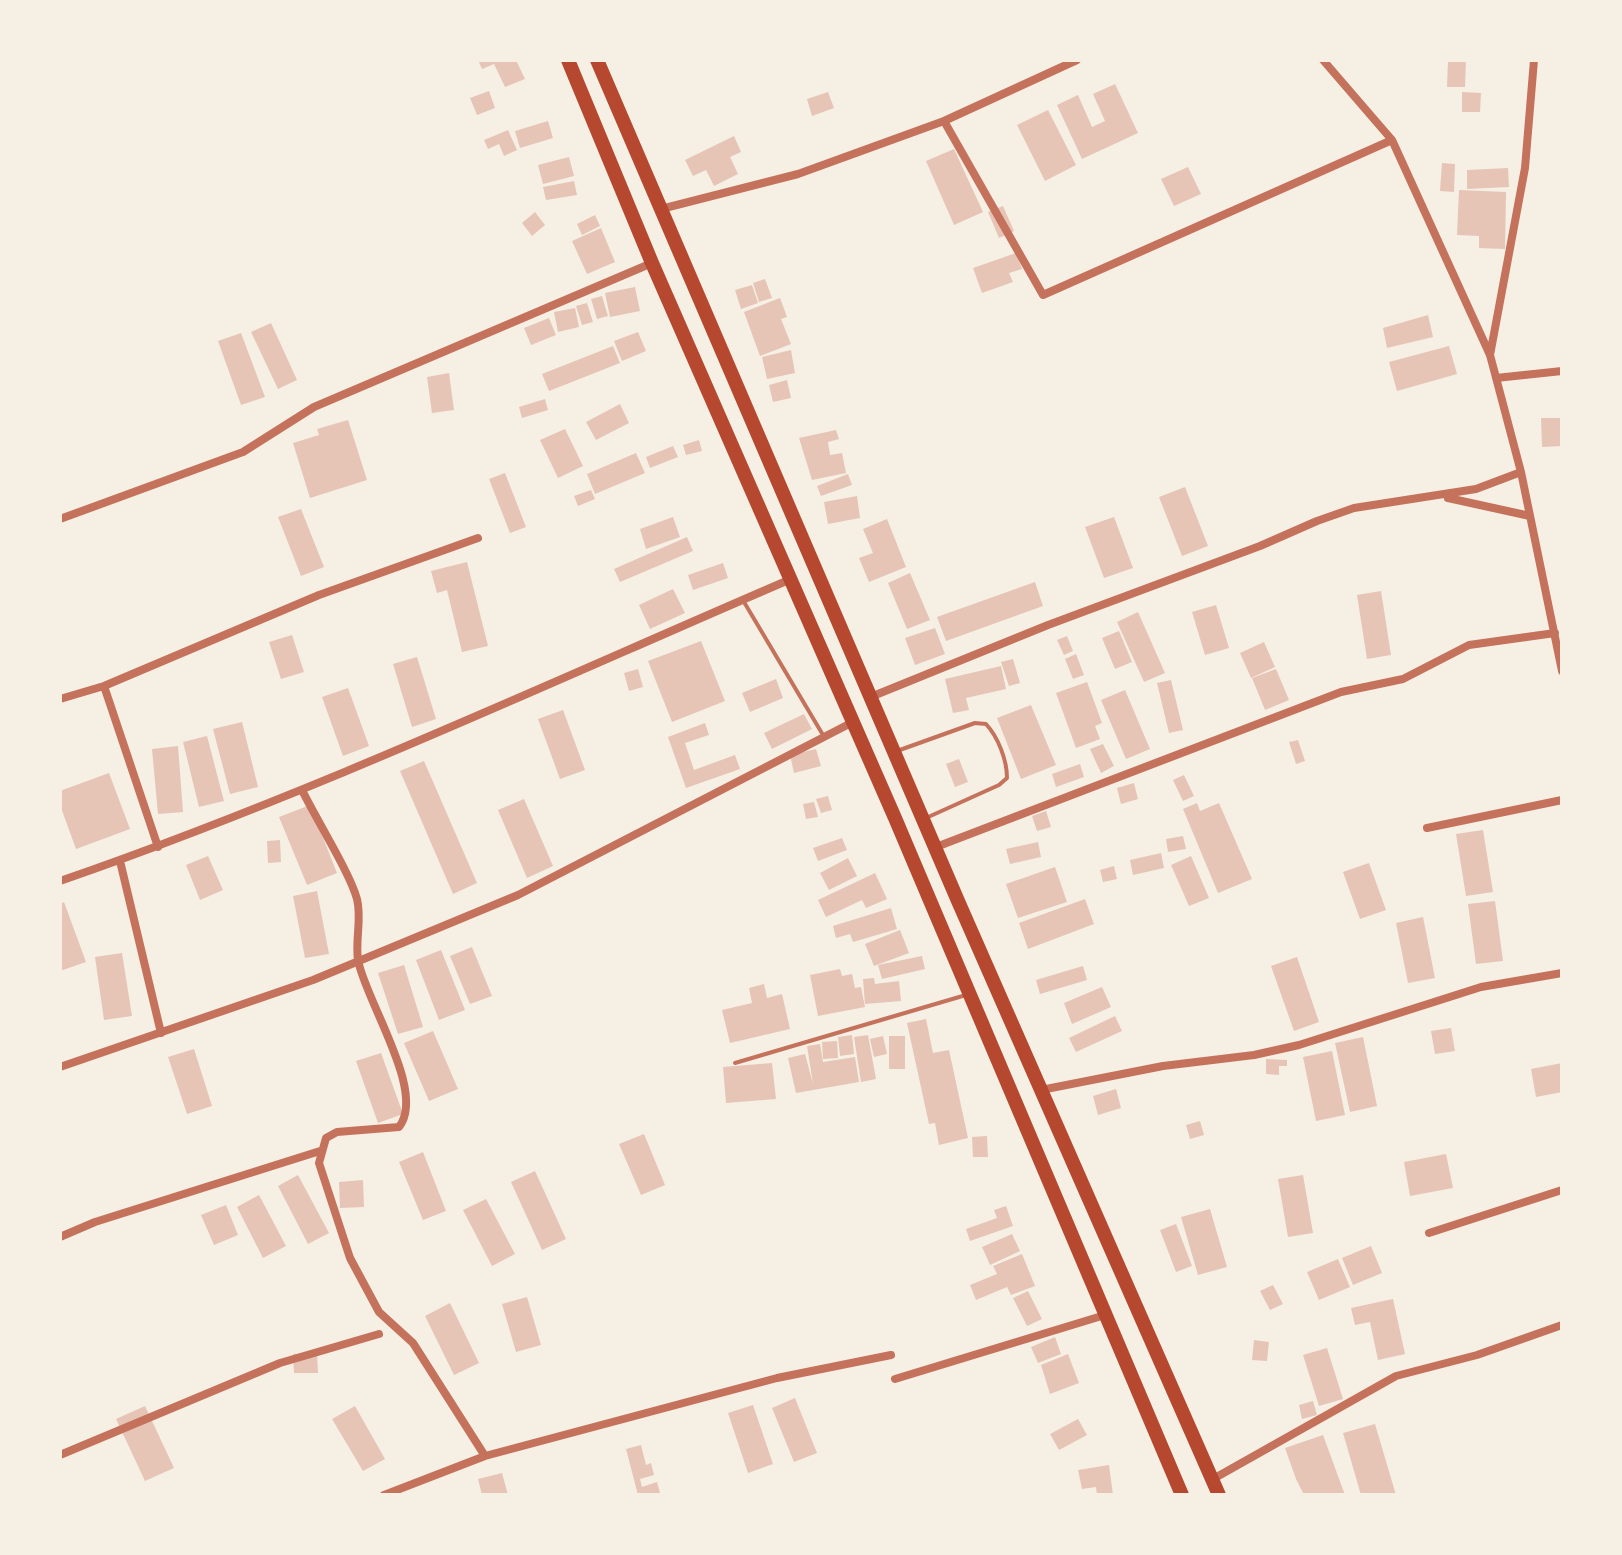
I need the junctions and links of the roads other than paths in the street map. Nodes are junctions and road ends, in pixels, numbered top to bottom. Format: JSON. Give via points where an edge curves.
{"nodes":[{"id":1,"x":568,"y":60,"type":"edge"},
{"id":2,"x":597,"y":60,"type":"edge"},
{"id":3,"x":1077,"y":60,"type":"edge"},
{"id":4,"x":1323,"y":60,"type":"edge"},
{"id":5,"x":1534,"y":60,"type":"edge"},
{"id":6,"x":944,"y":121,"type":"junction"},
{"id":7,"x":1392,"y":140,"type":"junction"},
{"id":8,"x":661,"y":209,"type":"junction"},
{"id":9,"x":652,"y":263,"type":"junction"},
{"id":10,"x":1490,"y":355,"type":"junction"},
{"id":11,"x":1562,"y":371,"type":"edge"},
{"id":12,"x":1496,"y":378,"type":"junction"},
{"id":13,"x":1521,"y":472,"type":"junction"},
{"id":14,"x":1443,"y":496,"type":"junction"},
{"id":15,"x":1530,"y":516,"type":"junction"},
{"id":16,"x":60,"y":519,"type":"edge"},
{"id":17,"x":478,"y":538,"type":"dead end"},
{"id":18,"x":791,"y":579,"type":"junction"},
{"id":19,"x":743,"y":600,"type":"junction"},
{"id":20,"x":1555,"y":633,"type":"junction"},
{"id":21,"x":1561,"y":659,"type":"edge"},
{"id":22,"x":1562,"y":671,"type":"edge"},
{"id":23,"x":104,"y":686,"type":"junction"},
{"id":24,"x":873,"y":696,"type":"junction"},
{"id":25,"x":60,"y":699,"type":"edge"},
{"id":26,"x":853,"y":722,"type":"junction"},
{"id":27,"x":824,"y":736,"type":"junction"},
{"id":28,"x":895,"y":751,"type":"junction"},
{"id":29,"x":302,"y":790,"type":"junction"},
{"id":30,"x":1562,"y":800,"type":"edge"},
{"id":31,"x":924,"y":819,"type":"junction"},
{"id":32,"x":1427,"y":828,"type":"dead end"},
{"id":33,"x":158,"y":847,"type":"junction"},
{"id":34,"x":936,"y":847,"type":"junction"},
{"id":35,"x":120,"y":861,"type":"junction"},
{"id":36,"x":60,"y":881,"type":"edge"},
{"id":37,"x":358,"y":961,"type":"junction"},
{"id":38,"x":1562,"y":973,"type":"edge"},
{"id":39,"x":970,"y":994,"type":"junction"},
{"id":40,"x":161,"y":1033,"type":"junction"},
{"id":41,"x":735,"y":1063,"type":"dead end"},
{"id":42,"x":60,"y":1067,"type":"edge"},
{"id":43,"x":1041,"y":1090,"type":"junction"},
{"id":44,"x":320,"y":1151,"type":"junction"},
{"id":45,"x":1562,"y":1190,"type":"edge"},
{"id":46,"x":1429,"y":1233,"type":"dead end"},
{"id":47,"x":60,"y":1237,"type":"edge"},
{"id":48,"x":1105,"y":1315,"type":"junction"},
{"id":49,"x":1562,"y":1325,"type":"edge"},
{"id":50,"x":379,"y":1334,"type":"dead end"},
{"id":51,"x":891,"y":1355,"type":"dead end"},
{"id":52,"x":895,"y":1379,"type":"dead end"},
{"id":53,"x":60,"y":1455,"type":"edge"},
{"id":54,"x":485,"y":1456,"type":"junction"},
{"id":55,"x":1213,"y":1479,"type":"junction"},
{"id":56,"x":384,"y":1495,"type":"edge"},
{"id":57,"x":1182,"y":1495,"type":"edge"},
{"id":58,"x":1219,"y":1495,"type":"edge"}],
"edges":[{"from":1,"to":9,"type":"highway"},
{"from":2,"to":8,"type":"highway"},
{"from":3,"to":6,"type":"street"},
{"from":4,"to":7,"type":"street"},
{"from":5,"to":10,"type":"street","via":[[1525,168]]},
{"from":6,"to":7,"type":"street","via":[[1043,295]]},
{"from":6,"to":8,"type":"street","via":[[798,174]]},
{"from":7,"to":10,"type":"street"},
{"from":8,"to":24,"type":"highway"},
{"from":9,"to":16,"type":"street","via":[[314,407],[243,452]]},
{"from":9,"to":18,"type":"highway"},
{"from":10,"to":12,"type":"street"},
{"from":11,"to":12,"type":"street"},
{"from":12,"to":13,"type":"street"},
{"from":13,"to":14,"type":"street"},
{"from":13,"to":15,"type":"street"},
{"from":14,"to":15,"type":"street"},
{"from":14,"to":24,"type":"street","via":[[1354,508]]},
{"from":15,"to":20,"type":"street"},
{"from":17,"to":23,"type":"street","via":[[319,595]]},
{"from":18,"to":19,"type":"street"},
{"from":18,"to":26,"type":"highway"},
{"from":19,"to":27,"type":"lane"},
{"from":19,"to":29,"type":"street"},
{"from":20,"to":21,"type":"street"},
{"from":20,"to":34,"type":"street","via":[[1469,645],[1403,679],[1341,692]]},
{"from":21,"to":22,"type":"street"},
{"from":23,"to":25,"type":"street"},
{"from":23,"to":33,"type":"street"},
{"from":24,"to":28,"type":"highway"},
{"from":26,"to":27,"type":"street"},
{"from":26,"to":39,"type":"highway"},
{"from":27,"to":37,"type":"street","via":[[518,895]]},
{"from":28,"to":31,"type":"highway"},
{"from":28,"to":31,"type":"lane","via":[[975,723],[986,724],[993,732],[1007,778]]},
{"from":29,"to":33,"type":"street"},
{"from":29,"to":37,"type":"street","via":[[357,900]]},
{"from":30,"to":32,"type":"street"},
{"from":31,"to":34,"type":"highway"},
{"from":33,"to":35,"type":"street"},
{"from":34,"to":43,"type":"highway"},
{"from":35,"to":36,"type":"street"},
{"from":35,"to":40,"type":"street"},
{"from":37,"to":40,"type":"street"},
{"from":37,"to":44,"type":"street","via":[[397,1061],[404,1120],[389,1129],[337,1132],[326,1138]]},
{"from":38,"to":43,"type":"street","via":[[1481,987],[1299,1045]]},
{"from":39,"to":41,"type":"lane"},
{"from":39,"to":48,"type":"highway"},
{"from":40,"to":42,"type":"street"},
{"from":43,"to":55,"type":"highway"},
{"from":44,"to":47,"type":"street"},
{"from":44,"to":54,"type":"street","via":[[319,1163],[350,1258],[369,1295],[379,1312],[413,1343]]},
{"from":45,"to":46,"type":"street"},
{"from":48,"to":52,"type":"street"},
{"from":48,"to":57,"type":"highway"},
{"from":49,"to":55,"type":"street","via":[[1396,1376]]},
{"from":50,"to":53,"type":"street","via":[[280,1363]]},
{"from":51,"to":54,"type":"street","via":[[777,1378]]},
{"from":54,"to":56,"type":"street"},
{"from":55,"to":58,"type":"highway"}]}
